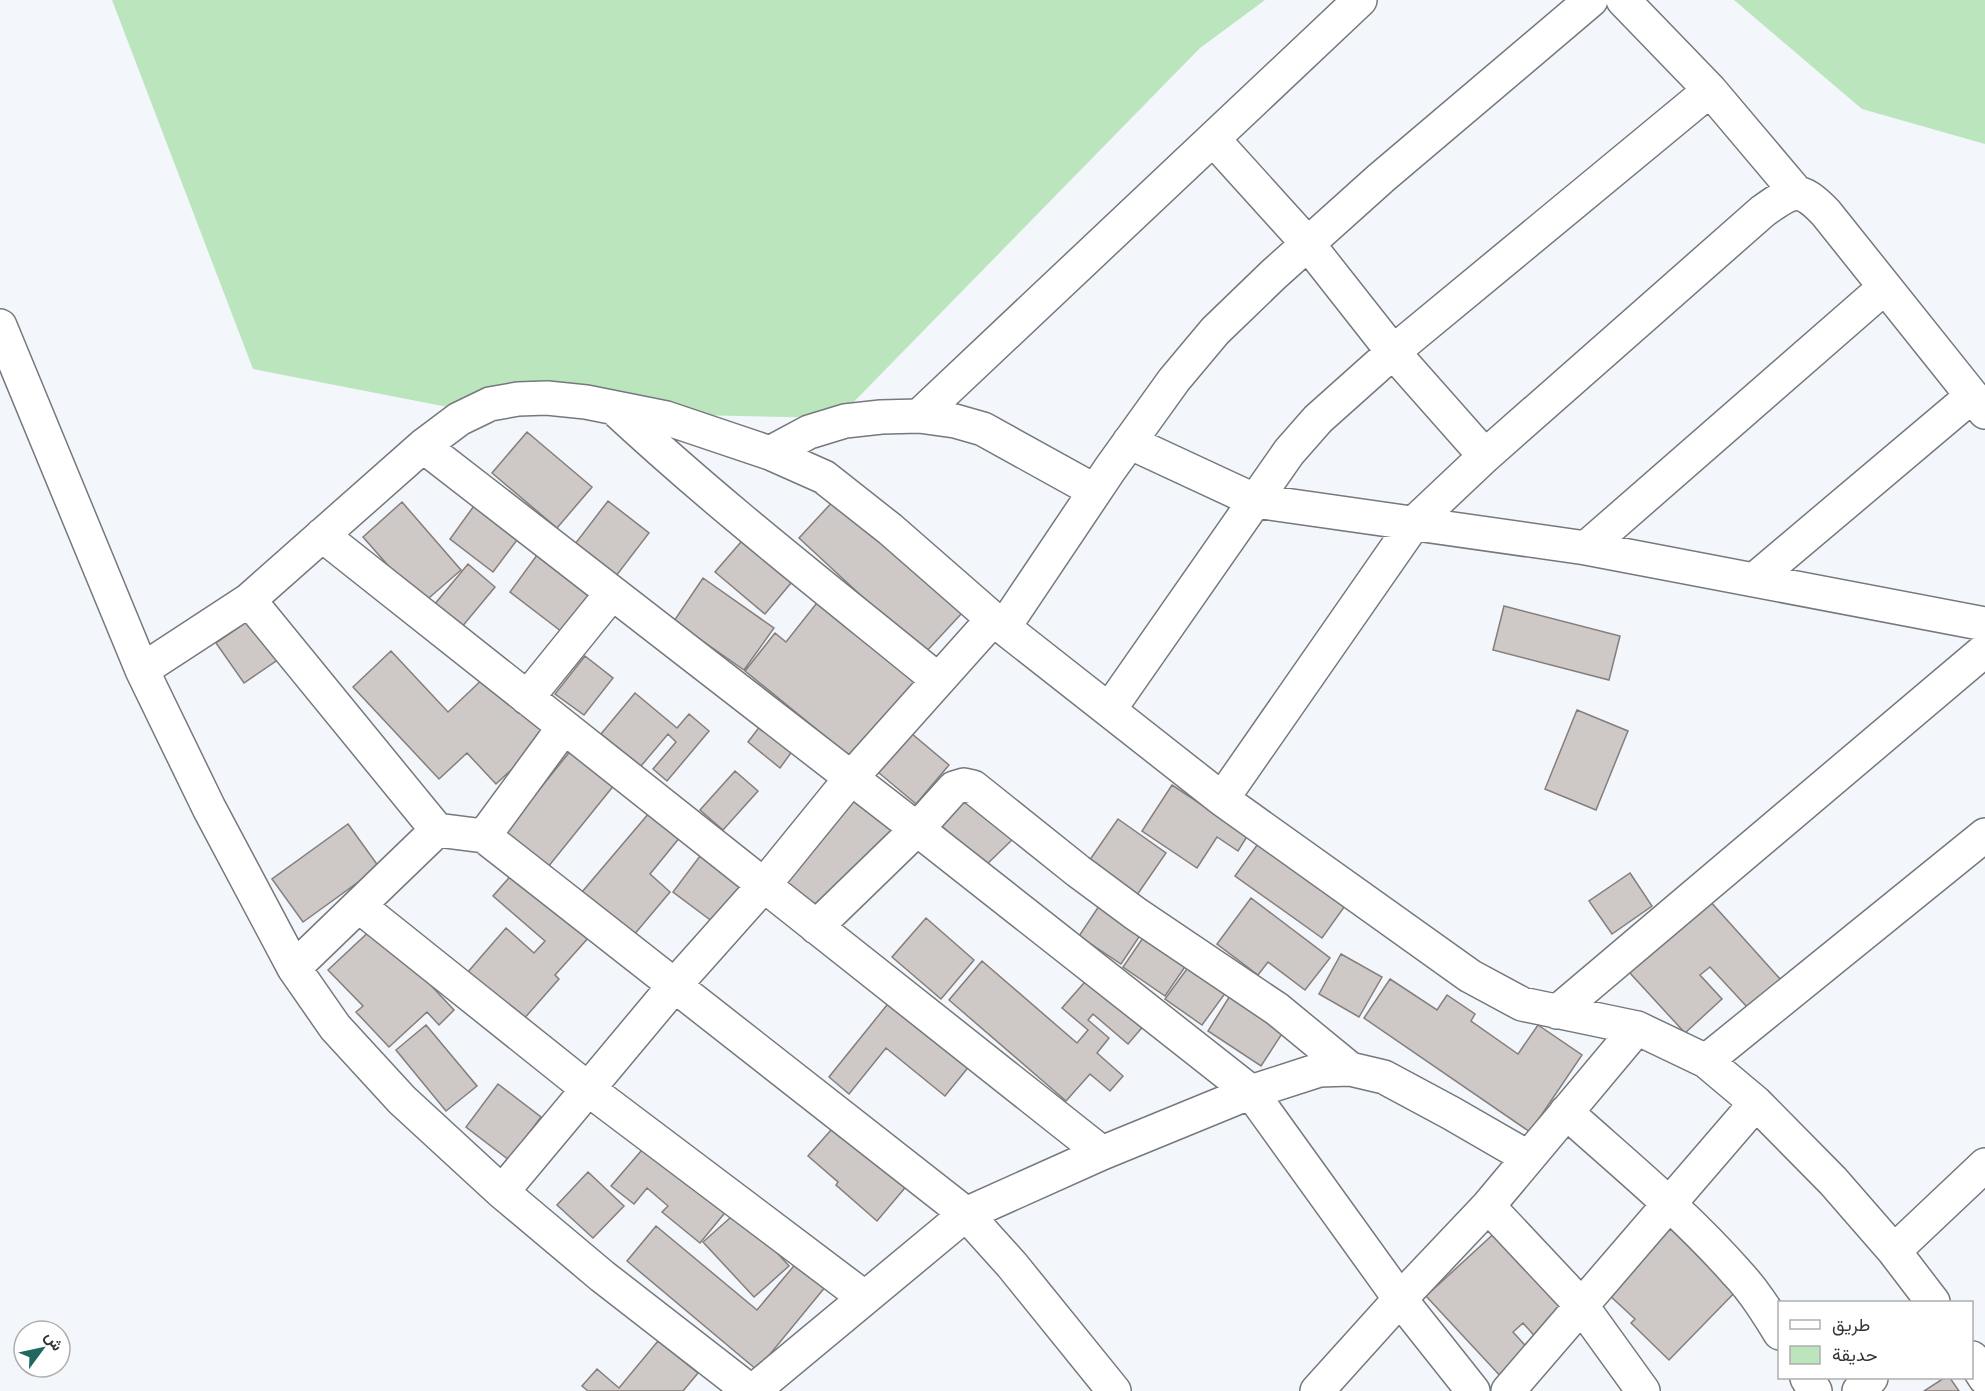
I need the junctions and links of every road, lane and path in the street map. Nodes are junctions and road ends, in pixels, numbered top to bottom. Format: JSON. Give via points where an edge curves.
{"nodes":[{"id":1,"x":1360,"y":0,"type":"edge"},
{"id":2,"x":1591,"y":0,"type":"edge"},
{"id":3,"x":1623,"y":0,"type":"edge"},
{"id":4,"x":1710,"y":90,"type":"junction"},
{"id":5,"x":1213,"y":139,"type":"junction"},
{"id":6,"x":1797,"y":193,"type":"junction"},
{"id":7,"x":1308,"y":244,"type":"junction"},
{"id":8,"x":1885,"y":287,"type":"junction"},
{"id":9,"x":0,"y":326,"type":"edge"},
{"id":10,"x":1393,"y":352,"type":"junction"},
{"id":11,"x":1978,"y":404,"type":"edge"},
{"id":12,"x":614,"y":408,"type":"junction"},
{"id":13,"x":919,"y":416,"type":"junction"},
{"id":14,"x":1129,"y":442,"type":"junction"},
{"id":15,"x":423,"y":446,"type":"junction"},
{"id":16,"x":770,"y":453,"type":"junction"},
{"id":17,"x":1485,"y":456,"type":"junction"},
{"id":18,"x":1095,"y":491,"type":"junction"},
{"id":19,"x":1256,"y":501,"type":"junction"},
{"id":20,"x":1414,"y":523,"type":"junction"},
{"id":21,"x":322,"y":535,"type":"junction"},
{"id":22,"x":1586,"y":548,"type":"junction"},
{"id":23,"x":1754,"y":580,"type":"junction"},
{"id":24,"x":612,"y":593,"type":"junction"},
{"id":25,"x":249,"y":600,"type":"junction"},
{"id":26,"x":998,"y":623,"type":"junction"},
{"id":27,"x":1985,"y":624,"type":"edge"},
{"id":28,"x":1985,"y":650,"type":"edge"},
{"id":29,"x":142,"y":670,"type":"junction"},
{"id":30,"x":938,"y":680,"type":"junction"},
{"id":31,"x":527,"y":698,"type":"junction"},
{"id":32,"x":1109,"y":710,"type":"junction"},
{"id":33,"x":564,"y":727,"type":"junction"},
{"id":34,"x":851,"y":778,"type":"junction"},
{"id":35,"x":1222,"y":799,"type":"junction"},
{"id":36,"x":916,"y":829,"type":"junction"},
{"id":37,"x":437,"y":830,"type":"junction"},
{"id":38,"x":1985,"y":835,"type":"edge"},
{"id":39,"x":484,"y":836,"type":"junction"},
{"id":40,"x":764,"y":885,"type":"junction"},
{"id":41,"x":359,"y":906,"type":"junction"},
{"id":42,"x":816,"y":927,"type":"junction"},
{"id":43,"x":294,"y":968,"type":"junction"},
{"id":44,"x":674,"y":986,"type":"junction"},
{"id":45,"x":1557,"y":1012,"type":"junction"},
{"id":46,"x":1637,"y":1028,"type":"junction"},
{"id":47,"x":1706,"y":1061,"type":"junction"},
{"id":48,"x":1350,"y":1069,"type":"junction"},
{"id":49,"x":588,"y":1089,"type":"junction"},
{"id":50,"x":1251,"y":1092,"type":"junction"},
{"id":51,"x":1756,"y":1103,"type":"junction"},
{"id":52,"x":1566,"y":1112,"type":"junction"},
{"id":53,"x":1102,"y":1153,"type":"junction"},
{"id":54,"x":1527,"y":1157,"type":"junction"},
{"id":55,"x":1985,"y":1165,"type":"edge"},
{"id":56,"x":502,"y":1192,"type":"junction"},
{"id":57,"x":1669,"y":1204,"type":"junction"},
{"id":58,"x":1488,"y":1206,"type":"junction"},
{"id":59,"x":966,"y":1214,"type":"junction"},
{"id":60,"x":1894,"y":1251,"type":"junction"},
{"id":61,"x":865,"y":1298,"type":"junction"},
{"id":62,"x":1400,"y":1299,"type":"junction"},
{"id":63,"x":1932,"y":1301,"type":"edge"},
{"id":64,"x":1581,"y":1305,"type":"junction"},
{"id":65,"x":1778,"y":1331,"type":"edge"},
{"id":66,"x":1973,"y":1361,"type":"edge"},
{"id":67,"x":1985,"y":1378,"type":"edge"},
{"id":68,"x":1869,"y":1379,"type":"edge"},
{"id":69,"x":711,"y":1380,"type":"edge"},
{"id":70,"x":751,"y":1391,"type":"edge"},
{"id":71,"x":1114,"y":1391,"type":"edge"},
{"id":72,"x":1317,"y":1391,"type":"edge"},
{"id":73,"x":1473,"y":1391,"type":"edge"},
{"id":74,"x":1508,"y":1391,"type":"edge"},
{"id":75,"x":1643,"y":1391,"type":"edge"},
{"id":76,"x":1859,"y":1391,"type":"edge"}],
"edges":[{"from":1,"to":5,"type":"street"},
{"from":2,"to":7,"type":"street"},
{"from":3,"to":4,"type":"street"},
{"from":4,"to":6,"type":"street"},
{"from":4,"to":10,"type":"street"},
{"from":5,"to":7,"type":"street"},
{"from":5,"to":13,"type":"street"},
{"from":6,"to":8,"type":"street","via":[[1811,197],[1826,213]]},
{"from":6,"to":17,"type":"street","via":[[1784,196],[1763,212]]},
{"from":7,"to":10,"type":"street"},
{"from":7,"to":14,"type":"street","via":[[1215,331]]},
{"from":8,"to":11,"type":"street"},
{"from":8,"to":22,"type":"street"},
{"from":9,"to":29,"type":"street"},
{"from":10,"to":17,"type":"street"},
{"from":10,"to":19,"type":"street","via":[[1318,419],[1289,452]]},
{"from":11,"to":23,"type":"street"},
{"from":12,"to":15,"type":"street","via":[[547,398],[490,404],[459,418]]},
{"from":12,"to":16,"type":"street","via":[[666,418]]},
{"from":12,"to":30,"type":"street","via":[[734,515]]},
{"from":13,"to":16,"type":"street","via":[[844,421],[809,432]]},
{"from":13,"to":18,"type":"street","via":[[983,429]]},
{"from":14,"to":18,"type":"street"},
{"from":14,"to":19,"type":"street"},
{"from":15,"to":21,"type":"street"},
{"from":15,"to":24,"type":"street"},
{"from":16,"to":26,"type":"street","via":[[824,477]]},
{"from":17,"to":20,"type":"street"},
{"from":18,"to":26,"type":"street"},
{"from":19,"to":20,"type":"street"},
{"from":19,"to":32,"type":"street"},
{"from":20,"to":22,"type":"street"},
{"from":20,"to":35,"type":"street"},
{"from":21,"to":25,"type":"street"},
{"from":21,"to":31,"type":"street"},
{"from":22,"to":23,"type":"street"},
{"from":23,"to":27,"type":"street"},
{"from":24,"to":31,"type":"street"},
{"from":24,"to":34,"type":"street"},
{"from":25,"to":29,"type":"street"},
{"from":25,"to":37,"type":"street"},
{"from":26,"to":30,"type":"street"},
{"from":26,"to":32,"type":"street"},
{"from":28,"to":45,"type":"street"},
{"from":29,"to":43,"type":"street","via":[[209,808]]},
{"from":30,"to":34,"type":"street"},
{"from":31,"to":33,"type":"street"},
{"from":32,"to":35,"type":"street"},
{"from":33,"to":39,"type":"street"},
{"from":33,"to":40,"type":"street"},
{"from":34,"to":36,"type":"street"},
{"from":34,"to":40,"type":"street"},
{"from":35,"to":45,"type":"street","via":[[1470,976],[1522,1004]]},
{"from":36,"to":42,"type":"street"},
{"from":36,"to":48,"type":"street","via":[[954,788],[973,787],[1078,871],[1277,1009]]},
{"from":36,"to":50,"type":"street"},
{"from":37,"to":39,"type":"street"},
{"from":37,"to":41,"type":"street"},
{"from":38,"to":47,"type":"street"},
{"from":39,"to":44,"type":"street"},
{"from":40,"to":42,"type":"street"},
{"from":40,"to":44,"type":"street"},
{"from":41,"to":43,"type":"street"},
{"from":41,"to":49,"type":"street"},
{"from":42,"to":53,"type":"street"},
{"from":43,"to":56,"type":"street","via":[[335,1027],[395,1092]]},
{"from":44,"to":49,"type":"street"},
{"from":44,"to":59,"type":"street"},
{"from":45,"to":46,"type":"street"},
{"from":46,"to":47,"type":"street"},
{"from":46,"to":52,"type":"street"},
{"from":47,"to":51,"type":"street"},
{"from":48,"to":50,"type":"street","via":[[1319,1070]]},
{"from":48,"to":54,"type":"street","via":[[1384,1077]]},
{"from":49,"to":56,"type":"street"},
{"from":49,"to":61,"type":"street"},
{"from":50,"to":53,"type":"street"},
{"from":50,"to":62,"type":"street"},
{"from":51,"to":57,"type":"street"},
{"from":51,"to":60,"type":"street","via":[[1833,1181]]},
{"from":52,"to":54,"type":"street"},
{"from":52,"to":57,"type":"street"},
{"from":53,"to":59,"type":"street"},
{"from":54,"to":58,"type":"street"},
{"from":55,"to":60,"type":"street"},
{"from":56,"to":69,"type":"street","via":[[602,1276]]},
{"from":57,"to":64,"type":"street"},
{"from":57,"to":65,"type":"street","via":[[1738,1274]]},
{"from":58,"to":62,"type":"street"},
{"from":58,"to":64,"type":"street"},
{"from":59,"to":61,"type":"street"},
{"from":59,"to":71,"type":"street"},
{"from":60,"to":63,"type":"street"},
{"from":61,"to":70,"type":"street"},
{"from":62,"to":72,"type":"street"},
{"from":62,"to":73,"type":"street"},
{"from":64,"to":74,"type":"street"},
{"from":64,"to":75,"type":"street"},
{"from":66,"to":67,"type":"street"},
{"from":68,"to":76,"type":"street"},
{"from":69,"to":70,"type":"street"}]}
